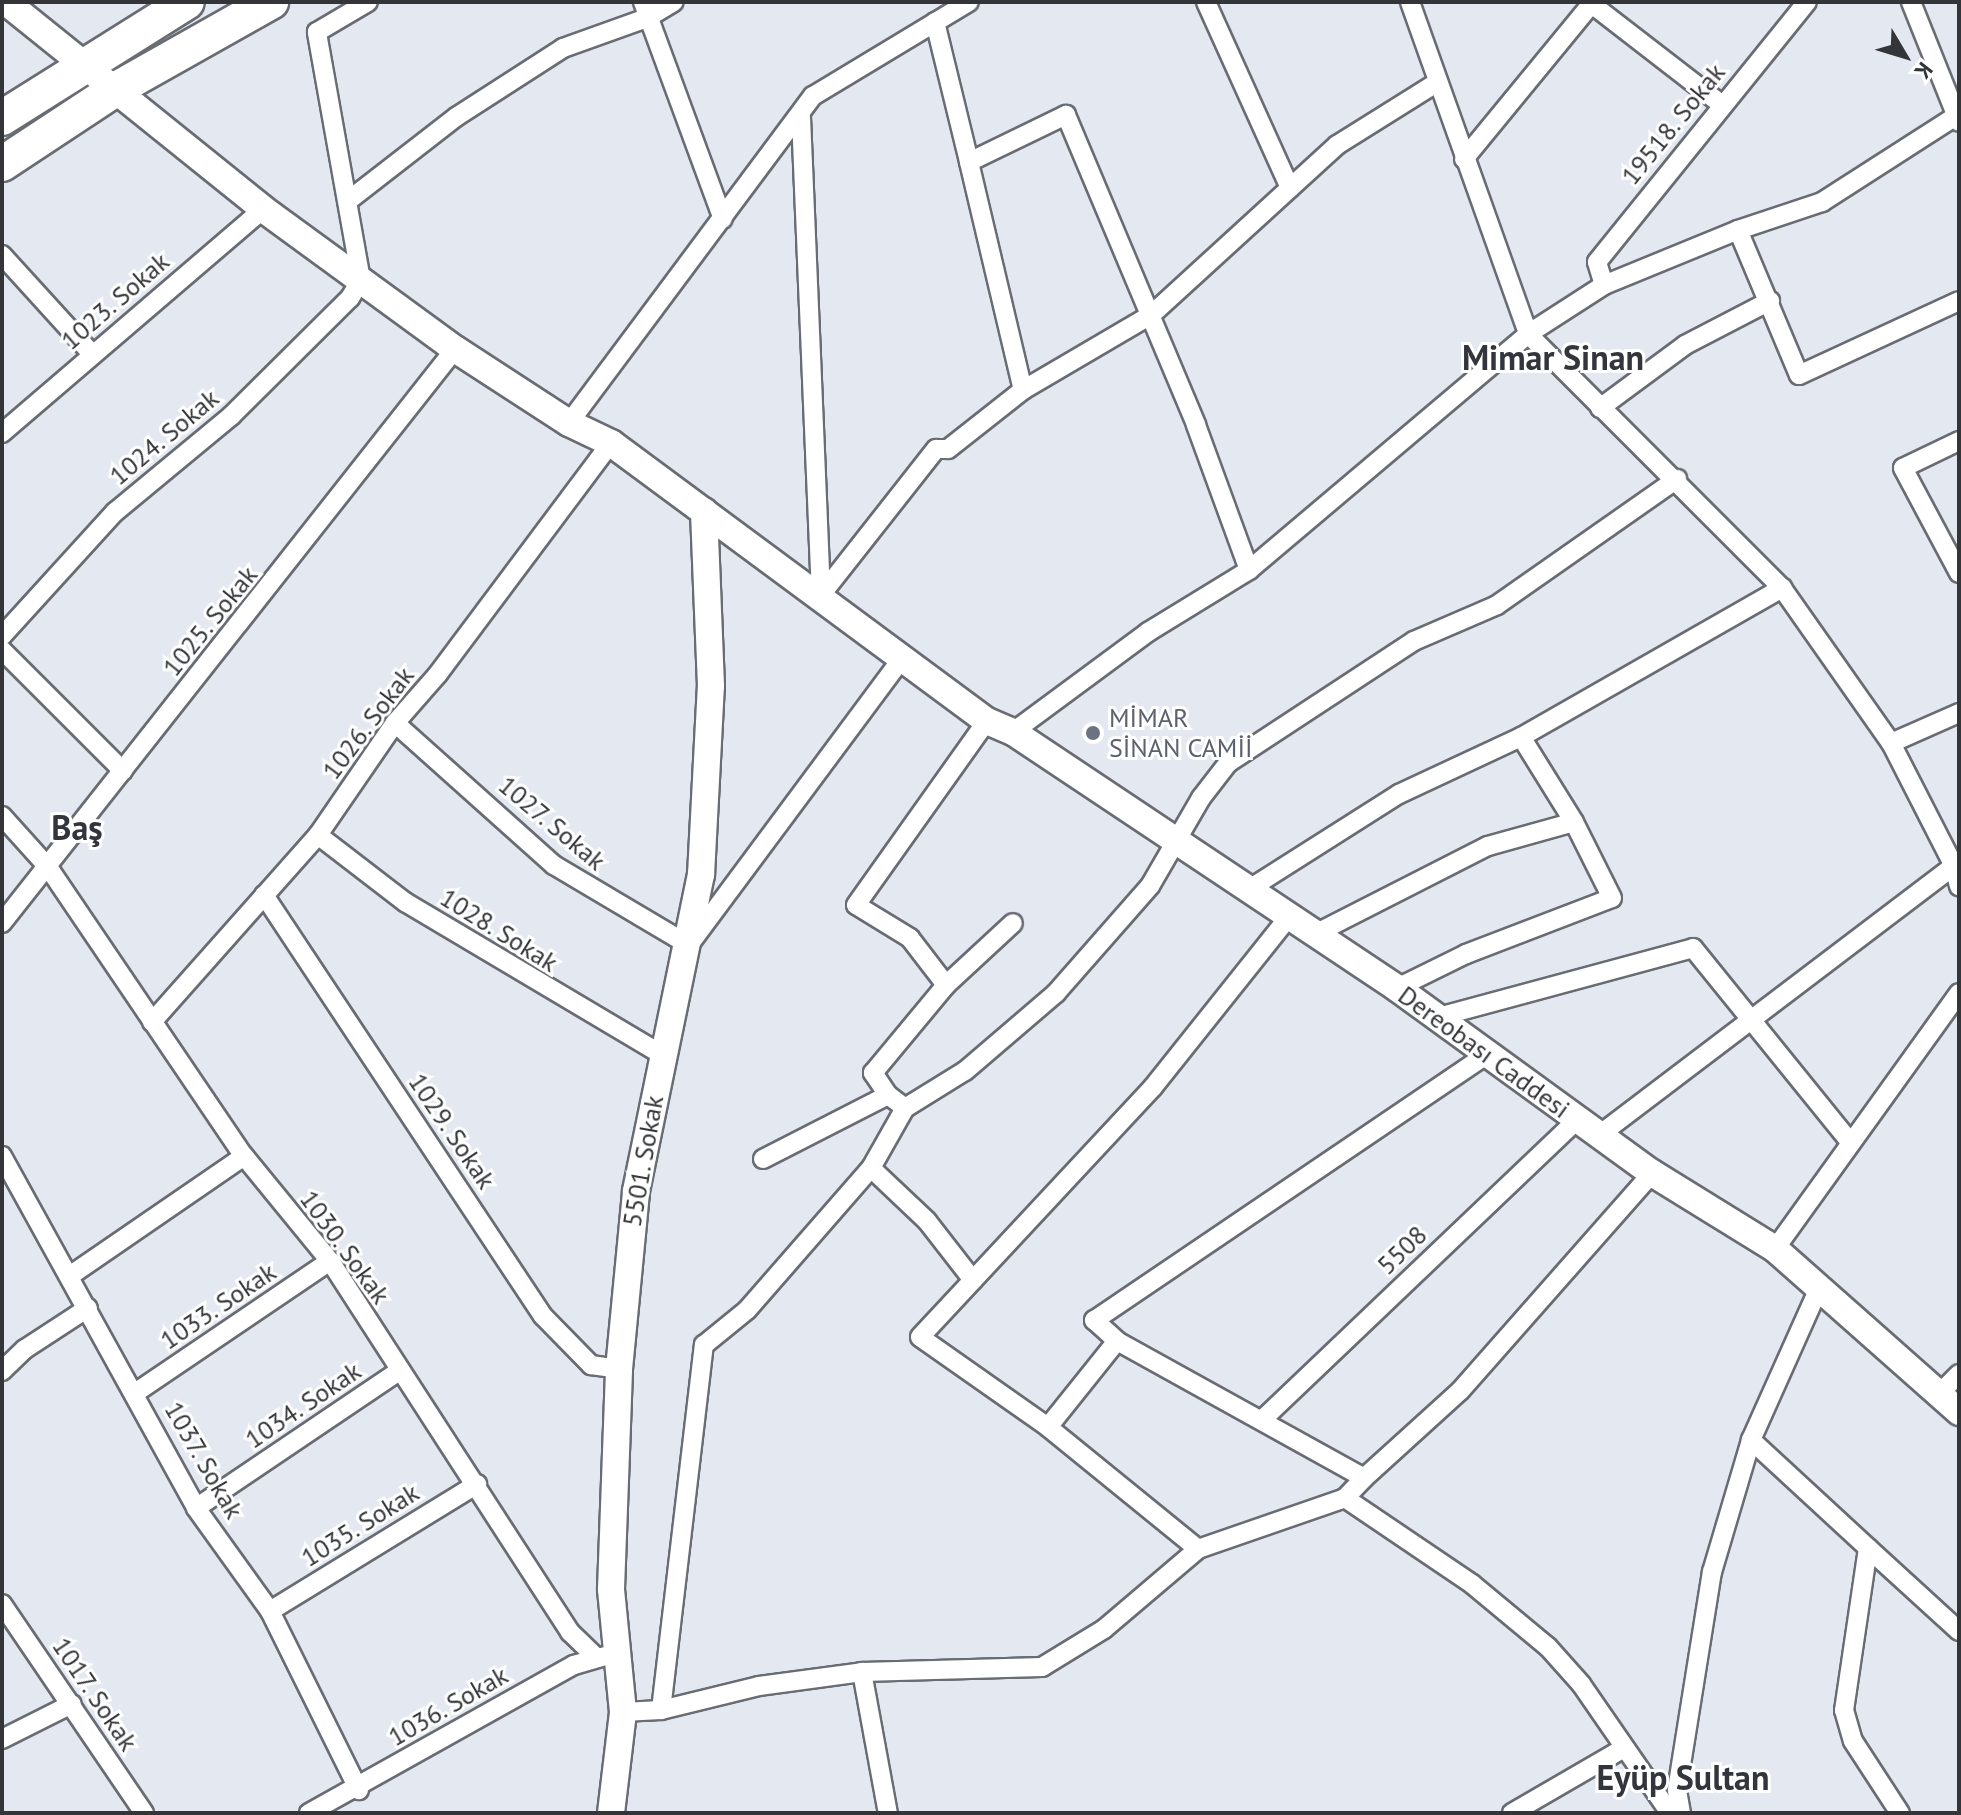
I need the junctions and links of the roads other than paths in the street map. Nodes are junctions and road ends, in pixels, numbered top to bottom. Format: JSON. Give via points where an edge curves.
{"nodes":[{"id":1,"x":187,"y":2,"type":"edge"},
{"id":2,"x":271,"y":2,"type":"edge"},
{"id":3,"x":368,"y":2,"type":"edge"},
{"id":4,"x":674,"y":2,"type":"edge"},
{"id":5,"x":969,"y":2,"type":"edge"},
{"id":6,"x":1206,"y":2,"type":"edge"},
{"id":7,"x":1410,"y":2,"type":"edge"},
{"id":8,"x":1807,"y":2,"type":"edge"},
{"id":9,"x":1911,"y":2,"type":"edge"},
{"id":10,"x":1591,"y":3,"type":"edge"},
{"id":11,"x":15,"y":10,"type":"edge"},
{"id":12,"x":645,"y":10,"type":"edge"},
{"id":13,"x":935,"y":22,"type":"junction"},
{"id":14,"x":81,"y":68,"type":"junction"},
{"id":15,"x":1438,"y":82,"type":"junction"},
{"id":16,"x":118,"y":97,"type":"junction"},
{"id":17,"x":1721,"y":104,"type":"junction"},
{"id":18,"x":801,"y":117,"type":"junction"},
{"id":19,"x":2,"y":118,"type":"edge"},
{"id":20,"x":1958,"y":119,"type":"edge"},
{"id":21,"x":1464,"y":159,"type":"junction"},
{"id":22,"x":969,"y":162,"type":"junction"},
{"id":23,"x":2,"y":164,"type":"edge"},
{"id":24,"x":2,"y":182,"type":"edge"},
{"id":25,"x":1290,"y":188,"type":"junction"},
{"id":26,"x":349,"y":200,"type":"junction"},
{"id":27,"x":263,"y":209,"type":"junction"},
{"id":28,"x":723,"y":219,"type":"junction"},
{"id":29,"x":1738,"y":230,"type":"junction"},
{"id":30,"x":2,"y":255,"type":"edge"},
{"id":31,"x":361,"y":280,"type":"junction"},
{"id":32,"x":1604,"y":285,"type":"junction"},
{"id":33,"x":1770,"y":301,"type":"junction"},
{"id":34,"x":1959,"y":301,"type":"edge"},
{"id":35,"x":1151,"y":315,"type":"junction"},
{"id":36,"x":1528,"y":334,"type":"junction"},
{"id":37,"x":455,"y":349,"type":"junction"},
{"id":38,"x":92,"y":354,"type":"junction"},
{"id":39,"x":1023,"y":390,"type":"junction"},
{"id":40,"x":1600,"y":408,"type":"junction"},
{"id":41,"x":569,"y":423,"type":"junction"},
{"id":42,"x":2,"y":433,"type":"edge"},
{"id":43,"x":1959,"y":441,"type":"edge"},
{"id":44,"x":611,"y":443,"type":"junction"},
{"id":45,"x":1677,"y":479,"type":"junction"},
{"id":46,"x":704,"y":511,"type":"junction"},
{"id":47,"x":1249,"y":570,"type":"junction"},
{"id":48,"x":1959,"y":573,"type":"edge"},
{"id":49,"x":1782,"y":588,"type":"junction"},
{"id":50,"x":821,"y":595,"type":"junction"},
{"id":51,"x":2,"y":636,"type":"edge"},
{"id":52,"x":2,"y":650,"type":"edge"},
{"id":53,"x":904,"y":656,"type":"junction"},
{"id":54,"x":1959,"y":713,"type":"edge"},
{"id":55,"x":987,"y":721,"type":"junction"},
{"id":56,"x":395,"y":723,"type":"junction"},
{"id":57,"x":1013,"y":732,"type":"junction"},
{"id":58,"x":1521,"y":737,"type":"junction"},
{"id":59,"x":1891,"y":743,"type":"junction"},
{"id":60,"x":123,"y":771,"type":"junction"},
{"id":61,"x":2,"y":816,"type":"edge"},
{"id":62,"x":1574,"y":822,"type":"junction"},
{"id":63,"x":318,"y":835,"type":"junction"},
{"id":64,"x":1176,"y":845,"type":"junction"},
{"id":65,"x":1954,"y":866,"type":"junction"},
{"id":66,"x":48,"y":867,"type":"junction"},
{"id":67,"x":1959,"y":886,"type":"edge"},
{"id":68,"x":1246,"y":891,"type":"junction"},
{"id":69,"x":264,"y":895,"type":"junction"},
{"id":70,"x":1287,"y":919,"type":"junction"},
{"id":71,"x":2,"y":923,"type":"edge"},
{"id":72,"x":1013,"y":923,"type":"dead end"},
{"id":73,"x":1313,"y":935,"type":"junction"},
{"id":74,"x":689,"y":945,"type":"junction"},
{"id":75,"x":946,"y":985,"type":"junction"},
{"id":76,"x":1397,"y":988,"type":"junction"},
{"id":77,"x":1959,"y":993,"type":"edge"},
{"id":78,"x":1438,"y":1017,"type":"junction"},
{"id":79,"x":1751,"y":1020,"type":"junction"},
{"id":80,"x":152,"y":1022,"type":"junction"},
{"id":81,"x":1489,"y":1053,"type":"junction"},
{"id":82,"x":663,"y":1055,"type":"junction"},
{"id":83,"x":888,"y":1095,"type":"junction"},
{"id":84,"x":905,"y":1108,"type":"junction"},
{"id":85,"x":1577,"y":1120,"type":"junction"},
{"id":86,"x":1598,"y":1136,"type":"junction"},
{"id":87,"x":1851,"y":1143,"type":"junction"},
{"id":88,"x":2,"y":1156,"type":"edge"},
{"id":89,"x":244,"y":1156,"type":"junction"},
{"id":90,"x":763,"y":1159,"type":"dead end"},
{"id":91,"x":871,"y":1168,"type":"junction"},
{"id":92,"x":1652,"y":1173,"type":"junction"},
{"id":93,"x":9,"y":1185,"type":"edge"},
{"id":94,"x":1775,"y":1249,"type":"junction"},
{"id":95,"x":330,"y":1261,"type":"junction"},
{"id":96,"x":71,"y":1275,"type":"junction"},
{"id":97,"x":973,"y":1280,"type":"junction"},
{"id":98,"x":1819,"y":1288,"type":"junction"},
{"id":99,"x":88,"y":1308,"type":"junction"},
{"id":100,"x":1117,"y":1341,"type":"junction"},
{"id":101,"x":619,"y":1369,"type":"junction"},
{"id":102,"x":2,"y":1371,"type":"edge"},
{"id":103,"x":398,"y":1372,"type":"junction"},
{"id":104,"x":1959,"y":1374,"type":"edge"},
{"id":105,"x":135,"y":1393,"type":"junction"},
{"id":106,"x":1940,"y":1393,"type":"junction"},
{"id":107,"x":1959,"y":1412,"type":"edge"},
{"id":108,"x":1264,"y":1418,"type":"junction"},
{"id":109,"x":1048,"y":1427,"type":"junction"},
{"id":110,"x":1751,"y":1440,"type":"junction"},
{"id":111,"x":1364,"y":1478,"type":"junction"},
{"id":112,"x":477,"y":1484,"type":"junction"},
{"id":113,"x":1345,"y":1498,"type":"junction"},
{"id":114,"x":196,"y":1508,"type":"junction"},
{"id":115,"x":1868,"y":1548,"type":"junction"},
{"id":116,"x":1198,"y":1549,"type":"junction"},
{"id":117,"x":2,"y":1604,"type":"edge"},
{"id":118,"x":270,"y":1611,"type":"junction"},
{"id":119,"x":1959,"y":1631,"type":"edge"},
{"id":120,"x":607,"y":1656,"type":"junction"},
{"id":121,"x":862,"y":1672,"type":"junction"},
{"id":122,"x":72,"y":1704,"type":"junction"},
{"id":123,"x":661,"y":1710,"type":"junction"},
{"id":124,"x":623,"y":1712,"type":"junction"},
{"id":125,"x":2,"y":1739,"type":"edge"},
{"id":126,"x":1624,"y":1748,"type":"junction"},
{"id":127,"x":359,"y":1790,"type":"junction"},
{"id":128,"x":144,"y":1813,"type":"edge"},
{"id":129,"x":309,"y":1813,"type":"edge"},
{"id":130,"x":611,"y":1813,"type":"edge"},
{"id":131,"x":888,"y":1813,"type":"edge"},
{"id":132,"x":1512,"y":1813,"type":"edge"},
{"id":133,"x":1670,"y":1813,"type":"edge"},
{"id":134,"x":1681,"y":1813,"type":"edge"},
{"id":135,"x":1900,"y":1813,"type":"edge"}],
"edges":[{"from":1,"to":14,"type":"highway"},
{"from":2,"to":16,"type":"highway"},
{"from":3,"to":26,"type":"street","via":[[317,32]]},
{"from":4,"to":12,"type":"street"},
{"from":5,"to":13,"type":"street"},
{"from":6,"to":25,"type":"street"},
{"from":7,"to":15,"type":"street"},
{"from":8,"to":17,"type":"street","name":"19518. Sokak"},
{"from":9,"to":20,"type":"street"},
{"from":10,"to":17,"type":"street"},
{"from":10,"to":21,"type":"street"},
{"from":11,"to":14,"type":"street","name":"Dereobası Caddesi"},
{"from":12,"to":26,"type":"street","via":[[563,48],[456,117]]},
{"from":12,"to":28,"type":"street"},
{"from":13,"to":18,"type":"street","via":[[813,96]]},
{"from":13,"to":22,"type":"street"},
{"from":14,"to":16,"type":"street","name":"Dereobası Caddesi"},
{"from":14,"to":19,"type":"highway"},
{"from":15,"to":21,"type":"street"},
{"from":15,"to":25,"type":"street","via":[[1337,145]]},
{"from":16,"to":23,"type":"highway"},
{"from":16,"to":24,"type":"street"},
{"from":16,"to":27,"type":"street","name":"Dereobası Caddesi"},
{"from":17,"to":32,"type":"street","name":"19518. Sokak","via":[[1597,262]]},
{"from":18,"to":28,"type":"street"},
{"from":18,"to":50,"type":"street"},
{"from":20,"to":29,"type":"street","via":[[1822,202]]},
{"from":21,"to":36,"type":"street"},
{"from":22,"to":35,"type":"street","via":[[1066,115]]},
{"from":22,"to":39,"type":"street"},
{"from":25,"to":35,"type":"street"},
{"from":26,"to":31,"type":"street","via":[[353,256]]},
{"from":27,"to":31,"type":"street","name":"Dereobası Caddesi"},
{"from":27,"to":38,"type":"street","name":"1023. Sokak"},
{"from":28,"to":41,"type":"street"},
{"from":29,"to":32,"type":"street"},
{"from":29,"to":33,"type":"street"},
{"from":30,"to":38,"type":"street"},
{"from":31,"to":37,"type":"street","name":"Dereobası Caddesi"},
{"from":31,"to":51,"type":"street","name":"1024. Sokak","via":[[278,372],[115,512]]},
{"from":32,"to":36,"type":"street"},
{"from":33,"to":34,"type":"street","via":[[1799,375]]},
{"from":33,"to":40,"type":"street","via":[[1685,345]]},
{"from":35,"to":39,"type":"street"},
{"from":35,"to":47,"type":"street"},
{"from":36,"to":40,"type":"street"},
{"from":36,"to":47,"type":"street"},
{"from":37,"to":41,"type":"street","name":"Dereobası Caddesi"},
{"from":37,"to":60,"type":"street","name":"1025. Sokak"},
{"from":38,"to":42,"type":"street","name":"1023. Sokak"},
{"from":39,"to":50,"type":"street","via":[[948,449],[936,449]]},
{"from":40,"to":45,"type":"street"},
{"from":41,"to":44,"type":"street","name":"Dereobası Caddesi"},
{"from":43,"to":48,"type":"street","via":[[1903,468]]},
{"from":44,"to":46,"type":"street","name":"Dereobası Caddesi"},
{"from":44,"to":56,"type":"street","name":"1026. Sokak","via":[[438,674]]},
{"from":45,"to":49,"type":"street"},
{"from":45,"to":64,"type":"street","via":[[1497,605],[1414,641],[1336,690],[1262,746],[1228,763],[1201,798]]},
{"from":46,"to":50,"type":"street","name":"Dereobası Caddesi"},
{"from":46,"to":74,"type":"street","name":"5501. Sokak","via":[[711,686],[701,875]]},
{"from":47,"to":57,"type":"street","via":[[1148,632]]},
{"from":49,"to":58,"type":"street"},
{"from":49,"to":59,"type":"street"},
{"from":50,"to":53,"type":"street","name":"Dereobası Caddesi"},
{"from":52,"to":60,"type":"street"},
{"from":53,"to":55,"type":"street","name":"Dereobası Caddesi"},
{"from":53,"to":74,"type":"street"},
{"from":54,"to":59,"type":"street"},
{"from":55,"to":57,"type":"street","name":"Dereobası Caddesi"},
{"from":55,"to":75,"type":"street","via":[[856,905],[910,938]]},
{"from":56,"to":63,"type":"street","name":"1026. Sokak"},
{"from":56,"to":74,"type":"street","name":"1027. Sokak","via":[[554,865]]},
{"from":57,"to":64,"type":"street","name":"Dereobası Caddesi"},
{"from":58,"to":62,"type":"street"},
{"from":58,"to":68,"type":"street","via":[[1399,794]]},
{"from":59,"to":65,"type":"street"},
{"from":60,"to":66,"type":"street","name":"1025. Sokak"},
{"from":61,"to":66,"type":"street","name":"1030. Sokak"},
{"from":62,"to":73,"type":"street","via":[[1488,846]]},
{"from":62,"to":76,"type":"street","via":[[1612,898],[1466,954]]},
{"from":63,"to":69,"type":"street","name":"1026. Sokak"},
{"from":63,"to":82,"type":"street","name":"1028. Sokak","via":[[431,919]]},
{"from":64,"to":68,"type":"street","name":"Dereobası Caddesi"},
{"from":64,"to":84,"type":"street","via":[[1150,886],[1056,993],[965,1071]]},
{"from":65,"to":67,"type":"street"},
{"from":65,"to":79,"type":"street"},
{"from":66,"to":71,"type":"street","name":"1025. Sokak"},
{"from":66,"to":80,"type":"street","name":"1030. Sokak"},
{"from":68,"to":70,"type":"street","name":"Dereobası Caddesi"},
{"from":69,"to":80,"type":"street","name":"1026. Sokak"},
{"from":69,"to":101,"type":"street","name":"1029. Sokak","via":[[543,1316],[591,1365]]},
{"from":70,"to":73,"type":"street","name":"Dereobası Caddesi"},
{"from":70,"to":97,"type":"street","via":[[1153,1087]]},
{"from":72,"to":75,"type":"street"},
{"from":73,"to":76,"type":"street","name":"Dereobası Caddesi"},
{"from":74,"to":82,"type":"street","name":"5501. Sokak"},
{"from":75,"to":83,"type":"street","via":[[873,1073]]},
{"from":76,"to":78,"type":"street","name":"Dereobası Caddesi"},
{"from":77,"to":87,"type":"street"},
{"from":78,"to":79,"type":"street","via":[[1693,948]]},
{"from":78,"to":81,"type":"street","name":"Dereobası Caddesi"},
{"from":79,"to":86,"type":"street"},
{"from":79,"to":87,"type":"street"},
{"from":80,"to":89,"type":"street","name":"1030. Sokak"},
{"from":81,"to":85,"type":"street","name":"Dereobası Caddesi"},
{"from":81,"to":100,"type":"street","via":[[1094,1320]]},
{"from":82,"to":101,"type":"street","name":"5501. Sokak","via":[[631,1229]]},
{"from":83,"to":84,"type":"street"},
{"from":83,"to":90,"type":"street"},
{"from":84,"to":91,"type":"street"},
{"from":85,"to":86,"type":"street","name":"Dereobası Caddesi"},
{"from":85,"to":108,"type":"street","name":"5508"},
{"from":86,"to":92,"type":"street","name":"Dereobası Caddesi"},
{"from":87,"to":94,"type":"street"},
{"from":88,"to":93,"type":"street","name":"1037. Sokak"},
{"from":89,"to":95,"type":"street","name":"1030. Sokak"},
{"from":89,"to":96,"type":"street"},
{"from":91,"to":97,"type":"street","via":[[927,1221]]},
{"from":91,"to":123,"type":"street","via":[[747,1310],[704,1345]]},
{"from":92,"to":94,"type":"street","name":"Dereobası Caddesi"},
{"from":92,"to":111,"type":"street","via":[[1460,1391]]},
{"from":93,"to":96,"type":"street","name":"1037. Sokak"},
{"from":94,"to":98,"type":"street","name":"Dereobası Caddesi"},
{"from":95,"to":103,"type":"street","name":"1030. Sokak"},
{"from":95,"to":105,"type":"street","name":"1033. Sokak"},
{"from":96,"to":99,"type":"street","name":"1037. Sokak"},
{"from":97,"to":109,"type":"street","via":[[920,1337]]},
{"from":98,"to":106,"type":"street","name":"Dereobası Caddesi"},
{"from":98,"to":110,"type":"street"},
{"from":99,"to":102,"type":"street","via":[[25,1349]]},
{"from":99,"to":105,"type":"street","name":"1037. Sokak"},
{"from":100,"to":108,"type":"street"},
{"from":100,"to":109,"type":"street"},
{"from":101,"to":120,"type":"street","name":"5501. Sokak"},
{"from":103,"to":112,"type":"street","name":"1030. Sokak"},
{"from":103,"to":114,"type":"street","name":"1034. Sokak"},
{"from":104,"to":106,"type":"street"},
{"from":105,"to":114,"type":"street","name":"1037. Sokak"},
{"from":106,"to":107,"type":"street","name":"Dereobası Caddesi"},
{"from":108,"to":111,"type":"street"},
{"from":109,"to":116,"type":"street"},
{"from":110,"to":115,"type":"street"},
{"from":110,"to":134,"type":"street","via":[[1712,1572],[1677,1790]]},
{"from":111,"to":113,"type":"street"},
{"from":112,"to":118,"type":"street","name":"1035. Sokak"},
{"from":112,"to":120,"type":"street","name":"1030. Sokak","via":[[570,1632]]},
{"from":113,"to":116,"type":"street"},
{"from":113,"to":126,"type":"street","via":[[1518,1620],[1581,1684]]},
{"from":114,"to":118,"type":"street","name":"1037. Sokak"},
{"from":115,"to":119,"type":"street"},
{"from":115,"to":135,"type":"street","via":[[1844,1710],[1853,1741]]},
{"from":116,"to":121,"type":"street","via":[[1104,1629],[1042,1667]]},
{"from":117,"to":122,"type":"street","name":"1017. Sokak"},
{"from":118,"to":127,"type":"street","name":"1037. Sokak"},
{"from":120,"to":124,"type":"street","name":"5501. Sokak"},
{"from":120,"to":127,"type":"street","name":"1036. Sokak","via":[[574,1665],[441,1737]]},
{"from":121,"to":123,"type":"street","via":[[759,1686]]},
{"from":121,"to":131,"type":"street"},
{"from":122,"to":125,"type":"street"},
{"from":122,"to":128,"type":"street","name":"1017. Sokak"},
{"from":123,"to":124,"type":"street"},
{"from":124,"to":130,"type":"street","name":"5501. Sokak"},
{"from":126,"to":132,"type":"street"},
{"from":126,"to":133,"type":"street"},
{"from":127,"to":129,"type":"street","name":"1036. Sokak"}]}
